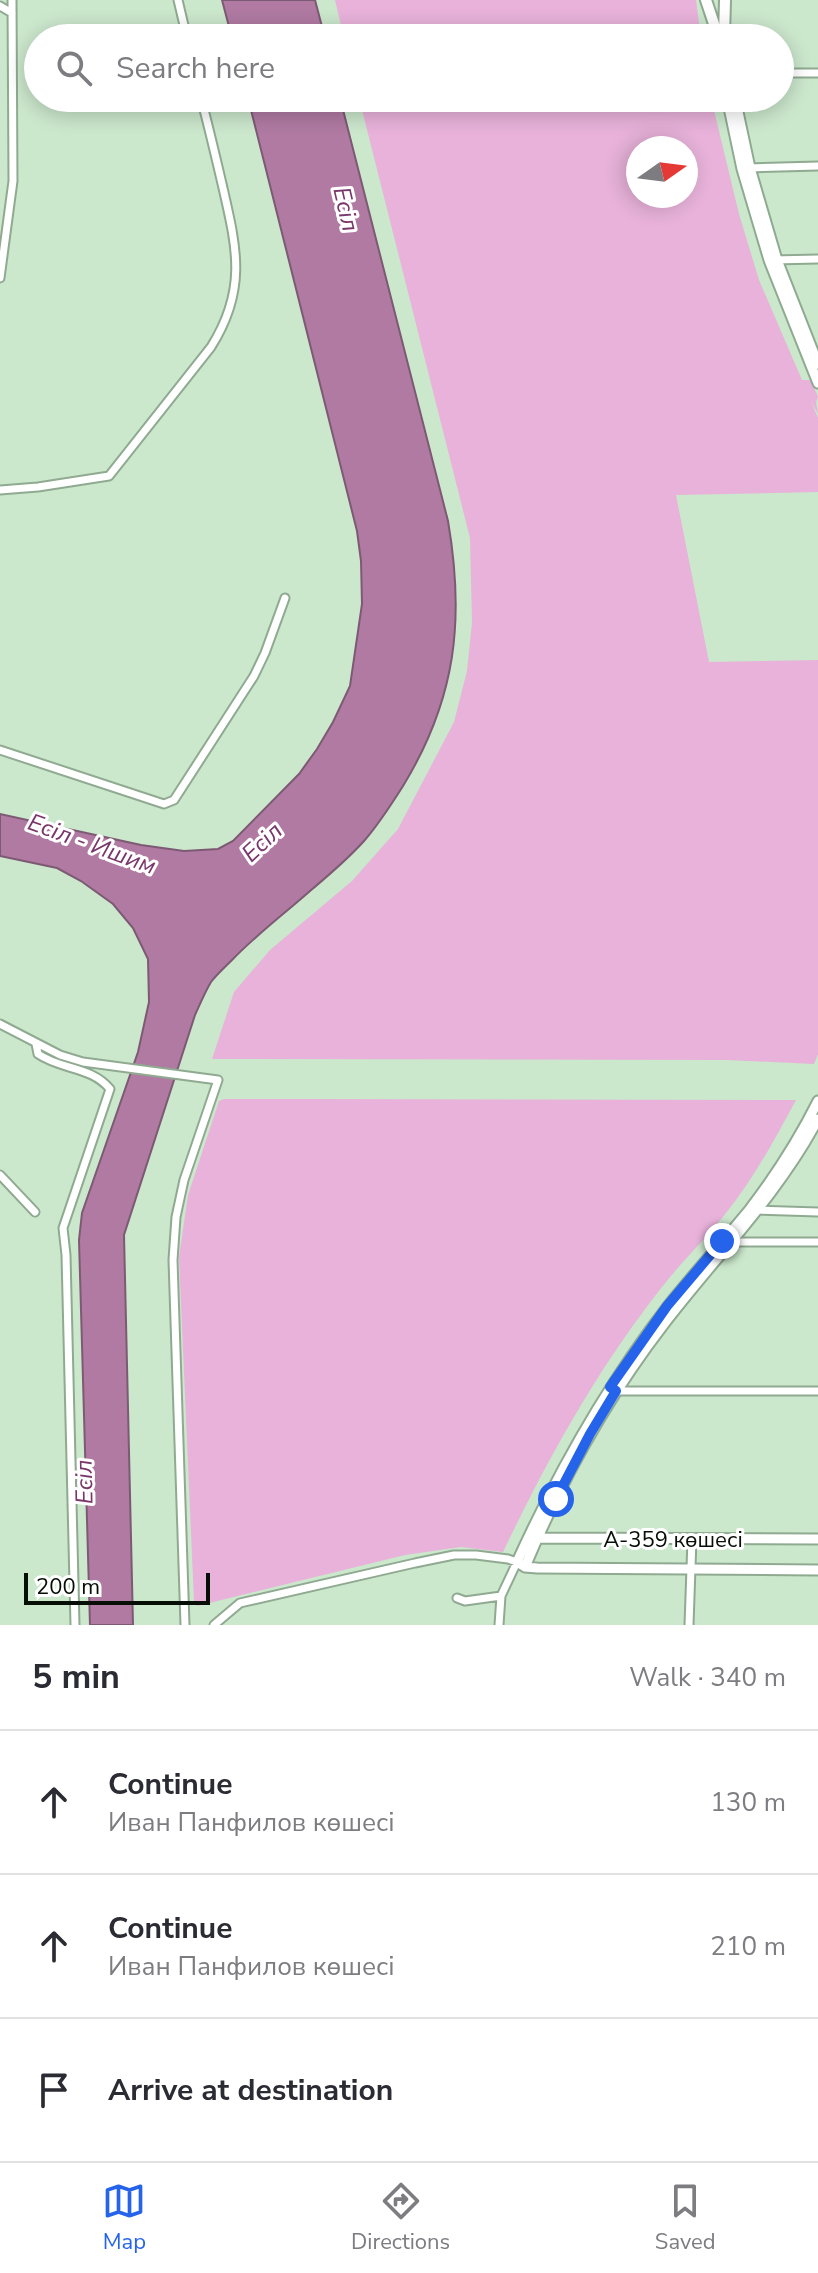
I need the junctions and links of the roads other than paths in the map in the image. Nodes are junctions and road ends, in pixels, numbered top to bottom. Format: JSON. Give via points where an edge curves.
{"nodes":[{"id":1,"x":12,"y":0,"type":"edge"},
{"id":2,"x":178,"y":0,"type":"edge"},
{"id":3,"x":708,"y":0,"type":"edge"},
{"id":4,"x":722,"y":0,"type":"edge"},
{"id":5,"x":0,"y":6,"type":"edge"},
{"id":6,"x":12,"y":13,"type":"junction"},
{"id":7,"x":184,"y":24,"type":"edge"},
{"id":8,"x":716,"y":24,"type":"edge"},
{"id":9,"x":721,"y":24,"type":"edge"},
{"id":10,"x":794,"y":73,"type":"edge"},
{"id":11,"x":818,"y":73,"type":"edge"},
{"id":12,"x":204,"y":112,"type":"edge"},
{"id":13,"x":731,"y":112,"type":"edge"},
{"id":14,"x":737,"y":112,"type":"edge"},
{"id":15,"x":818,"y":166,"type":"edge"},
{"id":16,"x":746,"y":168,"type":"junction"},
{"id":17,"x":818,"y":259,"type":"edge"},
{"id":18,"x":773,"y":260,"type":"junction"},
{"id":19,"x":0,"y":278,"type":"edge"},
{"id":20,"x":816,"y":363,"type":"edge"},
{"id":21,"x":818,"y":383,"type":"edge"},
{"id":22,"x":0,"y":490,"type":"edge"},
{"id":23,"x":285,"y":598,"type":"dead end"},
{"id":24,"x":0,"y":750,"type":"edge"},
{"id":25,"x":0,"y":1024,"type":"edge"},
{"id":26,"x":36,"y":1044,"type":"junction"},
{"id":27,"x":818,"y":1101,"type":"edge"},
{"id":28,"x":818,"y":1119,"type":"edge"},
{"id":29,"x":0,"y":1175,"type":"edge"},
{"id":30,"x":753,"y":1210,"type":"junction"},
{"id":31,"x":35,"y":1212,"type":"dead end"},
{"id":32,"x":818,"y":1212,"type":"edge"},
{"id":33,"x":726,"y":1242,"type":"junction"},
{"id":34,"x":818,"y":1242,"type":"edge"},
{"id":35,"x":613,"y":1389,"type":"junction"},
{"id":36,"x":818,"y":1391,"type":"edge"},
{"id":37,"x":534,"y":1535,"type":"junction"},
{"id":38,"x":692,"y":1539,"type":"junction"},
{"id":39,"x":818,"y":1539,"type":"edge"},
{"id":40,"x":521,"y":1565,"type":"junction"},
{"id":41,"x":690,"y":1569,"type":"junction"},
{"id":42,"x":818,"y":1570,"type":"edge"},
{"id":43,"x":501,"y":1596,"type":"junction"},
{"id":44,"x":457,"y":1598,"type":"dead end"},
{"id":45,"x":75,"y":1625,"type":"edge"},
{"id":46,"x":185,"y":1625,"type":"edge"},
{"id":47,"x":214,"y":1625,"type":"edge"},
{"id":48,"x":499,"y":1625,"type":"edge"},
{"id":49,"x":689,"y":1625,"type":"edge"}],
"edges":[{"from":1,"to":6,"type":"street"},
{"from":2,"to":7,"type":"street"},
{"from":3,"to":8,"type":"main road"},
{"from":4,"to":9,"type":"main road"},
{"from":5,"to":6,"type":"street"},
{"from":6,"to":19,"type":"street","via":[[13,181]]},
{"from":10,"to":11,"type":"street"},
{"from":12,"to":22,"type":"street","via":[[237,261],[235,294],[222,330],[109,476]]},
{"from":13,"to":16,"type":"street"},
{"from":14,"to":16,"type":"street"},
{"from":15,"to":16,"type":"street"},
{"from":16,"to":18,"type":"street"},
{"from":17,"to":18,"type":"street"},
{"from":18,"to":20,"type":"street"},
{"from":20,"to":21,"type":"street"},
{"from":23,"to":24,"type":"street","via":[[254,676],[174,800],[164,804]]},
{"from":25,"to":26,"type":"street"},
{"from":26,"to":45,"type":"street","via":[[48,1062],[90,1073],[110,1089],[63,1228]]},
{"from":26,"to":46,"type":"street","via":[[113,1067],[218,1080],[184,1180],[173,1260]]},
{"from":27,"to":30,"type":"street"},
{"from":28,"to":30,"type":"street","via":[[781,1180]]},
{"from":29,"to":31,"type":"street"},
{"from":30,"to":32,"type":"street"},
{"from":30,"to":33,"type":"street"},
{"from":33,"to":34,"type":"street"},
{"from":33,"to":35,"type":"street","via":[[667,1306]]},
{"from":35,"to":36,"type":"street"},
{"from":35,"to":37,"type":"street","via":[[580,1436]]},
{"from":37,"to":38,"type":"street","name":"А-359 көшесі"},
{"from":37,"to":40,"type":"street"},
{"from":38,"to":39,"type":"street","name":"А-359 көшесі"},
{"from":38,"to":41,"type":"street"},
{"from":40,"to":41,"type":"street"},
{"from":40,"to":43,"type":"street"},
{"from":40,"to":47,"type":"street","via":[[508,1559],[454,1555],[240,1603]]},
{"from":41,"to":42,"type":"street"},
{"from":41,"to":49,"type":"street"},
{"from":43,"to":44,"type":"street"},
{"from":43,"to":48,"type":"street"}]}
